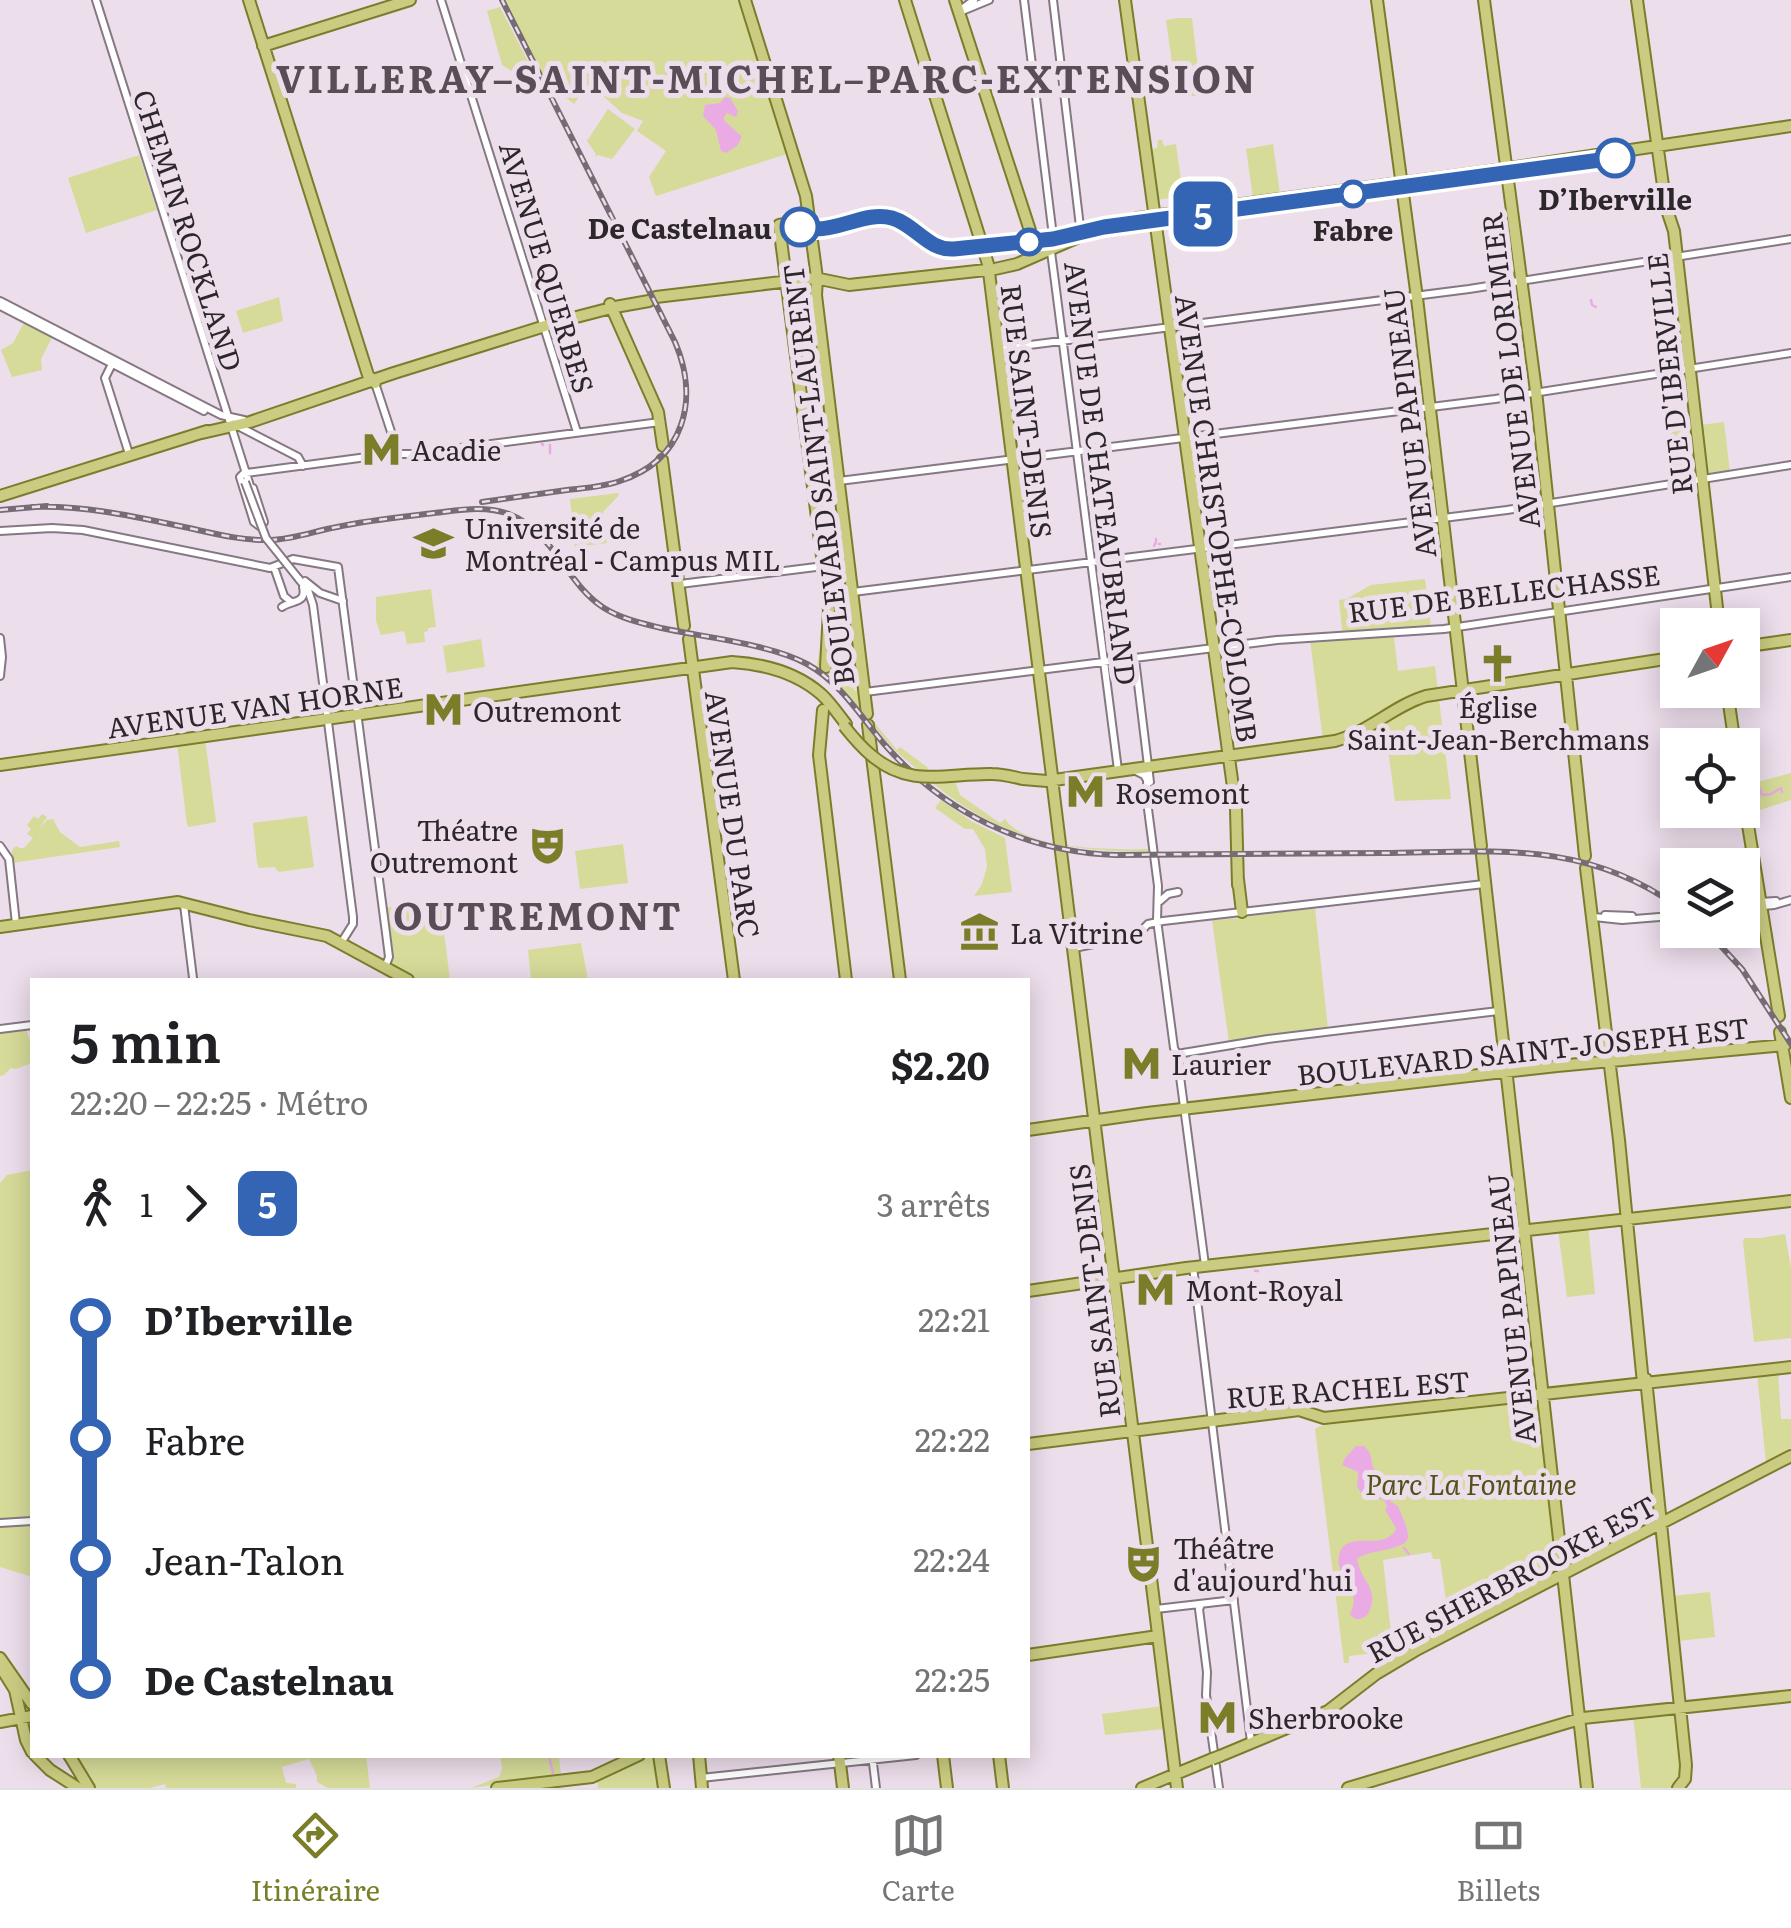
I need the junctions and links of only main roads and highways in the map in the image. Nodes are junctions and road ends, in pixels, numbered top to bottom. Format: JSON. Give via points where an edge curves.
{"nodes":[{"id":1,"x":251,"y":0,"type":"edge"},
{"id":2,"x":410,"y":0,"type":"edge"},
{"id":3,"x":743,"y":0,"type":"edge"},
{"id":4,"x":905,"y":0,"type":"edge"},
{"id":5,"x":1125,"y":0,"type":"edge"},
{"id":6,"x":1377,"y":0,"type":"edge"},
{"id":7,"x":1484,"y":0,"type":"edge"},
{"id":8,"x":1637,"y":0,"type":"edge"},
{"id":9,"x":957,"y":6,"type":"edge"},
{"id":10,"x":265,"y":46,"type":"junction"},
{"id":11,"x":1791,"y":126,"type":"edge"},
{"id":12,"x":1657,"y":146,"type":"junction"},
{"id":13,"x":1506,"y":168,"type":"junction"},
{"id":14,"x":1402,"y":183,"type":"junction"},
{"id":15,"x":1154,"y":215,"type":"junction"},
{"id":16,"x":1052,"y":247,"type":"junction"},
{"id":17,"x":1036,"y":252,"type":"junction"},
{"id":18,"x":988,"y":268,"type":"junction"},
{"id":19,"x":815,"y":278,"type":"junction"},
{"id":20,"x":786,"y":281,"type":"junction"},
{"id":21,"x":609,"y":306,"type":"junction"},
{"id":22,"x":373,"y":380,"type":"junction"},
{"id":23,"x":0,"y":498,"type":"edge"},
{"id":24,"x":1717,"y":608,"type":"edge"},
{"id":25,"x":1791,"y":640,"type":"edge"},
{"id":26,"x":1760,"y":645,"type":"edge"},
{"id":27,"x":1660,"y":661,"type":"edge"},
{"id":28,"x":826,"y":666,"type":"dead end"},
{"id":29,"x":691,"y":668,"type":"junction"},
{"id":30,"x":1567,"y":674,"type":"junction"},
{"id":31,"x":1462,"y":689,"type":"junction"},
{"id":32,"x":822,"y":710,"type":"dead end"},
{"id":33,"x":1227,"y":756,"type":"junction"},
{"id":34,"x":0,"y":764,"type":"edge"},
{"id":35,"x":1052,"y":779,"type":"junction"},
{"id":36,"x":1748,"y":828,"type":"edge"},
{"id":37,"x":1242,"y":912,"type":"road end"},
{"id":38,"x":0,"y":926,"type":"edge"},
{"id":39,"x":404,"y":978,"type":"edge"},
{"id":40,"x":734,"y":978,"type":"edge"},
{"id":41,"x":846,"y":978,"type":"edge"},
{"id":42,"x":900,"y":978,"type":"edge"},
{"id":43,"x":1778,"y":1014,"type":"dead end"},
{"id":44,"x":1610,"y":1058,"type":"junction"},
{"id":45,"x":1506,"y":1070,"type":"junction"},
{"id":46,"x":1791,"y":1098,"type":"edge"},
{"id":47,"x":1095,"y":1119,"type":"junction"},
{"id":48,"x":1030,"y":1128,"type":"edge"},
{"id":49,"x":1791,"y":1200,"type":"edge"},
{"id":50,"x":1628,"y":1218,"type":"junction"},
{"id":51,"x":1524,"y":1230,"type":"junction"},
{"id":52,"x":1114,"y":1278,"type":"junction"},
{"id":53,"x":1030,"y":1291,"type":"edge"},
{"id":54,"x":1791,"y":1367,"type":"edge"},
{"id":55,"x":1645,"y":1383,"type":"junction"},
{"id":56,"x":1542,"y":1394,"type":"junction"},
{"id":57,"x":1133,"y":1431,"type":"junction"},
{"id":58,"x":1030,"y":1444,"type":"edge"},
{"id":59,"x":1791,"y":1456,"type":"edge"},
{"id":60,"x":1661,"y":1523,"type":"junction"},
{"id":61,"x":1563,"y":1574,"type":"junction"},
{"id":62,"x":1158,"y":1636,"type":"junction"},
{"id":63,"x":1030,"y":1655,"type":"edge"},
{"id":64,"x":0,"y":1658,"type":"edge"},
{"id":65,"x":0,"y":1666,"type":"edge"},
{"id":66,"x":1791,"y":1696,"type":"edge"},
{"id":67,"x":30,"y":1701,"type":"edge"},
{"id":68,"x":1681,"y":1707,"type":"junction"},
{"id":69,"x":26,"y":1717,"type":"edge"},
{"id":70,"x":1580,"y":1719,"type":"junction"},
{"id":71,"x":0,"y":1722,"type":"edge"},
{"id":72,"x":30,"y":1748,"type":"edge"},
{"id":73,"x":39,"y":1758,"type":"edge"},
{"id":74,"x":70,"y":1758,"type":"edge"},
{"id":75,"x":633,"y":1758,"type":"edge"},
{"id":76,"x":659,"y":1758,"type":"edge"},
{"id":77,"x":700,"y":1758,"type":"edge"},
{"id":78,"x":943,"y":1758,"type":"edge"},
{"id":79,"x":999,"y":1758,"type":"edge"},
{"id":80,"x":840,"y":1760,"type":"edge"},
{"id":81,"x":1175,"y":1774,"type":"junction"},
{"id":82,"x":663,"y":1783,"type":"edge"},
{"id":83,"x":702,"y":1783,"type":"edge"},
{"id":84,"x":557,"y":1784,"type":"edge"},
{"id":85,"x":1588,"y":1785,"type":"edge"},
{"id":86,"x":84,"y":1787,"type":"edge"},
{"id":87,"x":496,"y":1788,"type":"edge"},
{"id":88,"x":843,"y":1788,"type":"edge"},
{"id":89,"x":948,"y":1788,"type":"edge"},
{"id":90,"x":1003,"y":1788,"type":"edge"},
{"id":91,"x":1142,"y":1788,"type":"edge"},
{"id":92,"x":1177,"y":1788,"type":"edge"},
{"id":93,"x":1348,"y":1788,"type":"edge"},
{"id":94,"x":1678,"y":1788,"type":"edge"},
{"id":95,"x":1692,"y":1788,"type":"edge"}],
"edges":[{"from":1,"to":10,"type":"main road"},
{"from":2,"to":10,"type":"main road"},
{"from":3,"to":19,"type":"main road","name":"BOULEVARD SAINT-LAURENT","via":[[804,187]]},
{"from":3,"to":20,"type":"main road","name":"BOULEVARD SAINT-LAURENT","via":[[803,206],[804,220],[779,225]]},
{"from":4,"to":18,"type":"main road","name":"RUE SAINT-DENIS"},
{"from":5,"to":15,"type":"main road","name":"AVENUE CHRISTOPHE-COLOMB"},
{"from":6,"to":14,"type":"main road","name":"AVENUE PAPINEAU"},
{"from":7,"to":13,"type":"main road","name":"AVENUE DE LORIMIER"},
{"from":8,"to":12,"type":"main road","name":"RUE D'IBERVILLE"},
{"from":9,"to":17,"type":"main road"},
{"from":10,"to":22,"type":"main road"},
{"from":11,"to":12,"type":"main road"},
{"from":12,"to":13,"type":"main road"},
{"from":12,"to":24,"type":"main road","name":"RUE D'IBERVILLE","via":[[1674,229]]},
{"from":13,"to":14,"type":"main road"},
{"from":13,"to":30,"type":"main road","name":"AVENUE DE LORIMIER"},
{"from":14,"to":15,"type":"main road"},
{"from":14,"to":31,"type":"main road","name":"AVENUE PAPINEAU"},
{"from":15,"to":16,"type":"main road"},
{"from":15,"to":33,"type":"main road","name":"AVENUE CHRISTOPHE-COLOMB"},
{"from":16,"to":17,"type":"main road"},
{"from":16,"to":18,"type":"main road"},
{"from":17,"to":18,"type":"main road"},
{"from":18,"to":19,"type":"main road","via":[[849,285]]},
{"from":18,"to":35,"type":"main road","name":"RUE SAINT-DENIS"},
{"from":19,"to":20,"type":"main road"},
{"from":19,"to":42,"type":"main road","name":"BOULEVARD SAINT-LAURENT"},
{"from":20,"to":21,"type":"main road"},
{"from":20,"to":28,"type":"main road","via":[[829,610]]},
{"from":21,"to":22,"type":"main road"},
{"from":21,"to":29,"type":"main road","name":"AVENUE DU PARC","via":[[656,408]]},
{"from":22,"to":23,"type":"main road","via":[[227,420]]},
{"from":25,"to":26,"type":"main road"},
{"from":27,"to":30,"type":"main road"},
{"from":29,"to":34,"type":"main road","name":"AVENUE VAN HORNE"},
{"from":29,"to":35,"type":"main road","name":"AVENUE VAN HORNE","bridge":true,"via":[[746,663],[818,687],[876,756],[910,772]]},
{"from":29,"to":40,"type":"main road","name":"AVENUE DU PARC"},
{"from":30,"to":31,"type":"main road"},
{"from":30,"to":44,"type":"main road","name":"AVENUE DE LORIMIER"},
{"from":31,"to":33,"type":"main road","via":[[1409,702],[1343,740]]},
{"from":31,"to":45,"type":"main road","name":"AVENUE PAPINEAU"},
{"from":32,"to":41,"type":"main road","via":[[820,771]]},
{"from":33,"to":35,"type":"main road","via":[[1147,773]]},
{"from":33,"to":37,"type":"main road","name":"AVENUE CHRISTOPHE-COLOMB"},
{"from":35,"to":47,"type":"main road","name":"RUE SAINT-DENIS"},
{"from":36,"to":43,"type":"main road"},
{"from":38,"to":39,"type":"main road","via":[[178,902],[322,935]]},
{"from":44,"to":45,"type":"main road","name":"BOULEVARD SAINT-JOSEPH EST"},
{"from":44,"to":46,"type":"main road","name":"BOULEVARD SAINT-JOSEPH EST","via":[[1783,1039]]},
{"from":44,"to":50,"type":"main road","name":"AVENUE DE LORIMIER"},
{"from":45,"to":47,"type":"main road","name":"BOULEVARD SAINT-JOSEPH EST"},
{"from":45,"to":51,"type":"main road","name":"AVENUE PAPINEAU"},
{"from":47,"to":48,"type":"main road","name":"BOULEVARD SAINT-JOSEPH EST"},
{"from":47,"to":52,"type":"main road","name":"RUE SAINT-DENIS"},
{"from":49,"to":50,"type":"main road"},
{"from":50,"to":51,"type":"main road"},
{"from":50,"to":55,"type":"main road","name":"AVENUE DE LORIMIER"},
{"from":51,"to":52,"type":"main road"},
{"from":51,"to":56,"type":"main road","name":"AVENUE PAPINEAU"},
{"from":52,"to":53,"type":"main road"},
{"from":52,"to":57,"type":"main road","name":"RUE SAINT-DENIS"},
{"from":54,"to":55,"type":"main road","name":"RUE RACHEL EST"},
{"from":55,"to":56,"type":"main road","name":"RUE RACHEL EST"},
{"from":55,"to":60,"type":"main road","name":"AVENUE DE LORIMIER"},
{"from":56,"to":57,"type":"main road","name":"RUE RACHEL EST","via":[[1324,1418],[1299,1410]]},
{"from":56,"to":61,"type":"main road","name":"AVENUE PAPINEAU"},
{"from":57,"to":58,"type":"main road","name":"RUE RACHEL EST"},
{"from":57,"to":62,"type":"main road","name":"RUE SAINT-DENIS"},
{"from":59,"to":60,"type":"main road","name":"RUE SHERBROOKE EST"},
{"from":60,"to":61,"type":"main road","name":"RUE SHERBROOKE EST"},
{"from":60,"to":68,"type":"main road","name":"AVENUE DE LORIMIER"},
{"from":61,"to":70,"type":"main road","name":"AVENUE PAPINEAU"},
{"from":61,"to":81,"type":"main road","name":"RUE SHERBROOKE EST","via":[[1396,1661],[1328,1711]]},
{"from":62,"to":63,"type":"main road"},
{"from":62,"to":81,"type":"main road","name":"RUE SAINT-DENIS"},
{"from":64,"to":67,"type":"main road"},
{"from":65,"to":69,"type":"main road"},
{"from":66,"to":68,"type":"main road"},
{"from":68,"to":70,"type":"main road"},
{"from":68,"to":94,"type":"main road","name":"AVENUE DE LORIMIER","via":[[1686,1765]]},
{"from":68,"to":95,"type":"main road","name":"AVENUE DE LORIMIER"},
{"from":69,"to":71,"type":"main road"},
{"from":69,"to":72,"type":"main road"},
{"from":70,"to":85,"type":"main road","name":"AVENUE PAPINEAU"},
{"from":70,"to":93,"type":"main road"},
{"from":73,"to":86,"type":"main road"},
{"from":74,"to":86,"type":"main road"},
{"from":75,"to":84,"type":"main road"},
{"from":76,"to":82,"type":"main road"},
{"from":77,"to":83,"type":"main road"},
{"from":78,"to":89,"type":"main road"},
{"from":79,"to":90,"type":"main road"},
{"from":80,"to":88,"type":"main road"},
{"from":81,"to":91,"type":"main road","name":"RUE SHERBROOKE EST"},
{"from":81,"to":92,"type":"main road","name":"RUE SAINT-DENIS"},
{"from":84,"to":87,"type":"main road"}]}
